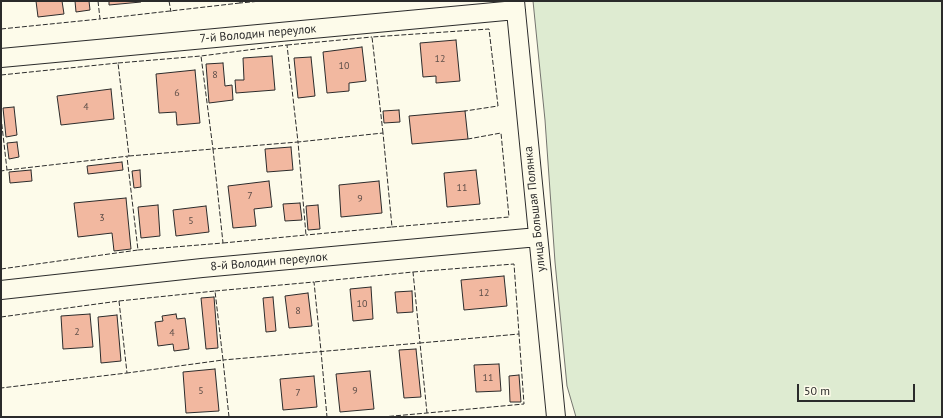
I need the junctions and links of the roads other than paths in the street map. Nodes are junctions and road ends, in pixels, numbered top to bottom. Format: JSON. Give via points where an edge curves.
{"nodes":[{"id":1,"x":516,"y":5,"type":"edge"},
{"id":2,"x":1,"y":58,"type":"edge"},
{"id":3,"x":538,"y":237,"type":"junction"},
{"id":4,"x":1,"y":290,"type":"edge"},
{"id":5,"x":556,"y":417,"type":"edge"}],
"edges":[{"from":1,"to":2,"type":"street","name":"7-й Володин переулок"},
{"from":1,"to":3,"type":"street","name":"улица Большая Полянка"},
{"from":3,"to":4,"type":"street","name":"8-й Володин переулок","via":[[202,268]]},
{"from":3,"to":5,"type":"street","name":"улица Большая Полянка"}]}
